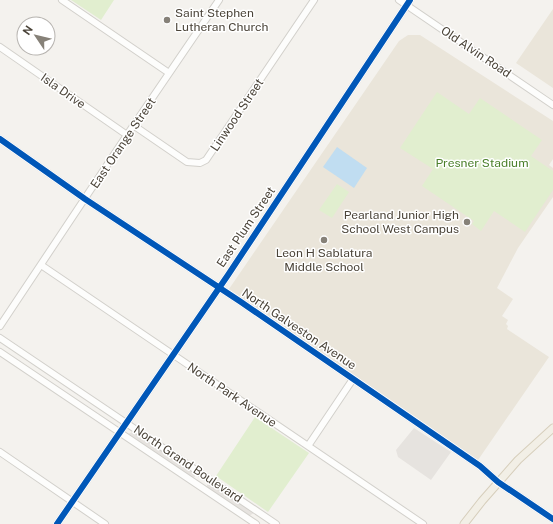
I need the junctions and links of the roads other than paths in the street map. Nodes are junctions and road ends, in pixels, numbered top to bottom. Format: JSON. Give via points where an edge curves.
{"nodes":[{"id":1,"x":62,"y":0,"type":"edge"},
{"id":2,"x":219,"y":0,"type":"edge"},
{"id":3,"x":314,"y":0,"type":"edge"},
{"id":4,"x":399,"y":0,"type":"edge"},
{"id":5,"x":408,"y":3,"type":"edge"},
{"id":6,"x":0,"y":47,"type":"edge"},
{"id":7,"x":169,"y":73,"type":"junction"},
{"id":8,"x":553,"y":105,"type":"edge"},
{"id":9,"x":133,"y":126,"type":"junction"},
{"id":10,"x":127,"y":135,"type":"junction"},
{"id":11,"x":0,"y":139,"type":"edge"},
{"id":12,"x":85,"y":199,"type":"junction"},
{"id":13,"x":41,"y":265,"type":"junction"},
{"id":14,"x":219,"y":288,"type":"junction"},
{"id":15,"x":0,"y":326,"type":"edge"},
{"id":16,"x":0,"y":338,"type":"edge"},
{"id":17,"x":0,"y":352,"type":"edge"},
{"id":18,"x":173,"y":355,"type":"junction"},
{"id":19,"x":353,"y":379,"type":"junction"},
{"id":20,"x":126,"y":423,"type":"junction"},
{"id":21,"x":553,"y":428,"type":"edge"},
{"id":22,"x":119,"y":432,"type":"junction"},
{"id":23,"x":308,"y":446,"type":"junction"},
{"id":24,"x":0,"y":452,"type":"edge"},
{"id":25,"x":498,"y":482,"type":"junction"},
{"id":26,"x":72,"y":502,"type":"junction"},
{"id":27,"x":262,"y":514,"type":"junction"},
{"id":28,"x":553,"y":519,"type":"edge"},
{"id":29,"x":57,"y":524,"type":"edge"},
{"id":30,"x":106,"y":524,"type":"edge"},
{"id":31,"x":256,"y":524,"type":"edge"},
{"id":32,"x":276,"y":524,"type":"edge"},
{"id":33,"x":423,"y":524,"type":"edge"},
{"id":34,"x":464,"y":524,"type":"edge"}],
"edges":[{"from":1,"to":7,"type":"street"},
{"from":2,"to":7,"type":"street","name":"East Orange Street"},
{"from":3,"to":9,"type":"street","name":"Linwood Street","via":[[206,160],[200,163],[187,162]]},
{"from":4,"to":5,"type":"street","name":"Old Alvin Road"},
{"from":5,"to":8,"type":"street","name":"Old Alvin Road"},
{"from":5,"to":14,"type":"street","name":"East Plum Street"},
{"from":6,"to":10,"type":"street","name":"Isla Drive"},
{"from":7,"to":9,"type":"street","name":"East Orange Street"},
{"from":9,"to":10,"type":"street","name":"East Orange Street"},
{"from":10,"to":12,"type":"street","name":"East Orange Street"},
{"from":11,"to":12,"type":"street","name":"North Galveston Avenue"},
{"from":12,"to":13,"type":"street","name":"East Orange Street"},
{"from":12,"to":14,"type":"street","name":"North Galveston Avenue"},
{"from":13,"to":15,"type":"street","name":"East Orange Street"},
{"from":13,"to":18,"type":"street","name":"North Park Avenue"},
{"from":14,"to":18,"type":"street","name":"East Plum Street"},
{"from":14,"to":19,"type":"street","name":"North Galveston Avenue"},
{"from":16,"to":20,"type":"street","name":"North Grand Boulevard"},
{"from":17,"to":22,"type":"street","name":"North Grand Boulevard"},
{"from":18,"to":20,"type":"street","name":"East Plum Street"},
{"from":18,"to":23,"type":"street","name":"North Park Avenue"},
{"from":19,"to":23,"type":"street"},
{"from":19,"to":25,"type":"street","name":"North Galveston Avenue","via":[[480,466]]},
{"from":20,"to":22,"type":"street","name":"East Plum Street"},
{"from":20,"to":27,"type":"street","name":"North Grand Boulevard"},
{"from":21,"to":25,"type":"main road"},
{"from":22,"to":26,"type":"street","name":"East Plum Street"},
{"from":22,"to":31,"type":"street","name":"North Grand Boulevard"},
{"from":23,"to":33,"type":"street","name":"North Park Avenue"},
{"from":24,"to":26,"type":"street"},
{"from":25,"to":28,"type":"street","name":"North Galveston Avenue"},
{"from":25,"to":34,"type":"main road"},
{"from":26,"to":29,"type":"street","name":"East Plum Street"},
{"from":26,"to":30,"type":"street"},
{"from":27,"to":31,"type":"street"},
{"from":27,"to":32,"type":"street","name":"North Grand Boulevard"}]}
